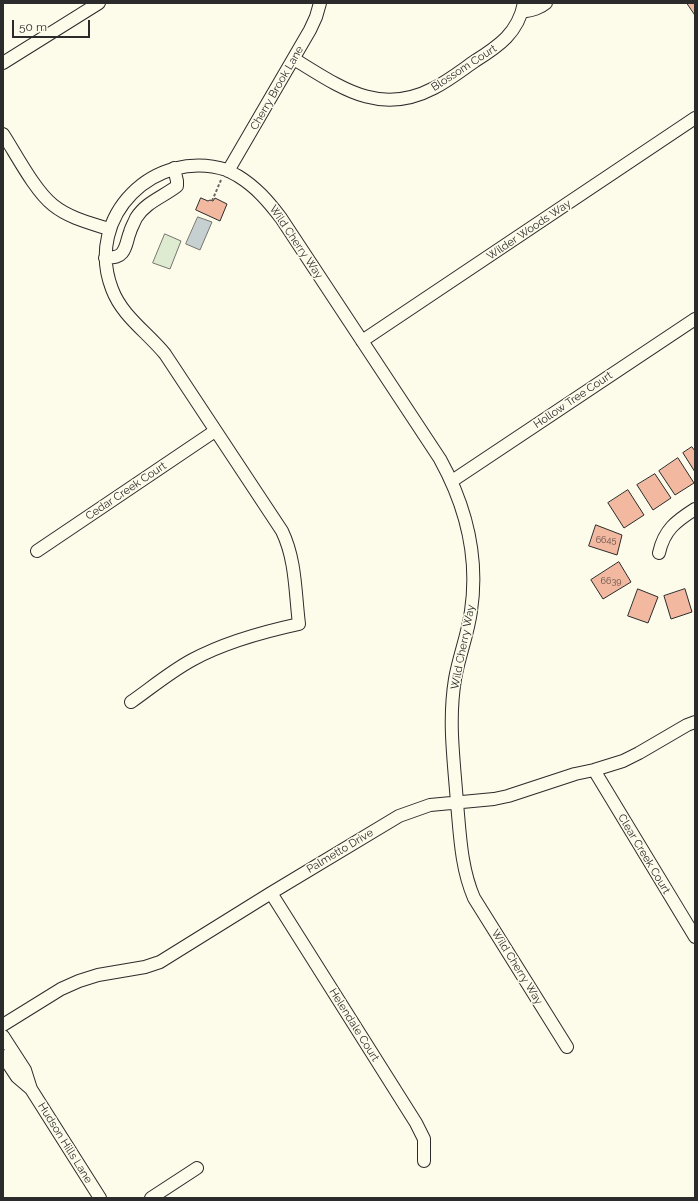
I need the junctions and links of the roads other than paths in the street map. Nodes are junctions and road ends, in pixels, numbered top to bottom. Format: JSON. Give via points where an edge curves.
{"nodes":[{"id":1,"x":99,"y":3,"type":"edge"},
{"id":2,"x":320,"y":3,"type":"edge"},
{"id":3,"x":546,"y":3,"type":"edge"},
{"id":4,"x":523,"y":7,"type":"edge"},
{"id":5,"x":294,"y":59,"type":"junction"},
{"id":6,"x":3,"y":63,"type":"edge"},
{"id":7,"x":695,"y":118,"type":"edge"},
{"id":8,"x":3,"y":134,"type":"edge"},
{"id":9,"x":174,"y":168,"type":"junction"},
{"id":10,"x":225,"y":174,"type":"junction"},
{"id":11,"x":110,"y":229,"type":"junction"},
{"id":12,"x":105,"y":258,"type":"junction"},
{"id":13,"x":695,"y":319,"type":"edge"},
{"id":14,"x":362,"y":341,"type":"junction"},
{"id":15,"x":215,"y":430,"type":"junction"},
{"id":16,"x":452,"y":481,"type":"junction"},
{"id":17,"x":695,"y":509,"type":"edge"},
{"id":18,"x":37,"y":552,"type":"dead end"},
{"id":19,"x":658,"y":553,"type":"dead end"},
{"id":20,"x":131,"y":702,"type":"dead end"},
{"id":21,"x":695,"y":722,"type":"edge"},
{"id":22,"x":594,"y":770,"type":"junction"},
{"id":23,"x":457,"y":802,"type":"junction"},
{"id":24,"x":270,"y":893,"type":"junction"},
{"id":25,"x":695,"y":937,"type":"edge"},
{"id":26,"x":3,"y":1025,"type":"edge"},
{"id":27,"x":3,"y":1036,"type":"edge"},
{"id":28,"x":567,"y":1047,"type":"dead end"},
{"id":29,"x":3,"y":1056,"type":"edge"},
{"id":30,"x":31,"y":1089,"type":"junction"},
{"id":31,"x":424,"y":1161,"type":"dead end"},
{"id":32,"x":197,"y":1168,"type":"dead end"},
{"id":33,"x":100,"y":1198,"type":"edge"},
{"id":34,"x":151,"y":1198,"type":"edge"}],
"edges":[{"from":1,"to":6,"type":"street"},
{"from":2,"to":5,"type":"street","name":"Cherry Brook Lane","via":[[310,30]]},
{"from":3,"to":4,"type":"street","via":[[535,9]]},
{"from":4,"to":5,"type":"street","name":"Blossom Court","via":[[516,26],[499,46],[435,88],[404,99],[359,95],[343,89]]},
{"from":5,"to":10,"type":"street","name":"Cherry Brook Lane"},
{"from":7,"to":14,"type":"street","name":"Wilder Woods Way"},
{"from":8,"to":11,"type":"street","via":[[41,193],[52,205],[79,220]]},
{"from":9,"to":10,"type":"street","name":"Wild Cherry Way","via":[[214,168]]},
{"from":9,"to":11,"type":"street","name":"Wild Cherry Way","via":[[144,182],[133,192],[115,216]]},
{"from":9,"to":12,"type":"street","via":[[177,186],[157,198],[137,218],[123,253],[117,257]]},
{"from":10,"to":14,"type":"street","name":"Wild Cherry Way","via":[[253,186],[267,199]]},
{"from":11,"to":12,"type":"street","name":"Wild Cherry Way"},
{"from":12,"to":15,"type":"street","name":"Wild Cherry Way","via":[[107,272],[118,301],[165,354]]},
{"from":13,"to":16,"type":"street","name":"Hollow Tree Court"},
{"from":14,"to":16,"type":"street","name":"Wild Cherry Way"},
{"from":15,"to":18,"type":"street","name":"Cedar Creek Court"},
{"from":15,"to":20,"type":"street","name":"Wild Cherry Way","via":[[287,542],[295,573],[299,624],[230,642],[212,650],[191,660]]},
{"from":16,"to":23,"type":"street","name":"Wild Cherry Way","via":[[471,544],[473,572],[471,610],[455,678],[451,712]]},
{"from":17,"to":19,"type":"street","via":[[669,529]]},
{"from":21,"to":22,"type":"street","name":"Palmetto Drive","via":[[639,754]]},
{"from":22,"to":23,"type":"street","name":"Palmetto Drive","via":[[508,796]]},
{"from":22,"to":25,"type":"street","name":"Clear Creek Court"},
{"from":23,"to":24,"type":"street","name":"Palmetto Drive","via":[[430,805],[399,816]]},
{"from":23,"to":28,"type":"street","name":"Wild Cherry Way","via":[[462,859],[469,886]]},
{"from":24,"to":26,"type":"street","name":"Palmetto Drive","via":[[160,962],[79,981]]},
{"from":24,"to":31,"type":"street","name":"Helendale Court","via":[[416,1123],[424,1139]]},
{"from":27,"to":30,"type":"street","name":"Hudson Hills Lane","via":[[25,1070]]},
{"from":29,"to":30,"type":"street","name":"Hudson Hills Lane","via":[[17,1078]]},
{"from":30,"to":33,"type":"street","name":"Hudson Hills Lane"},
{"from":32,"to":34,"type":"street"}]}
